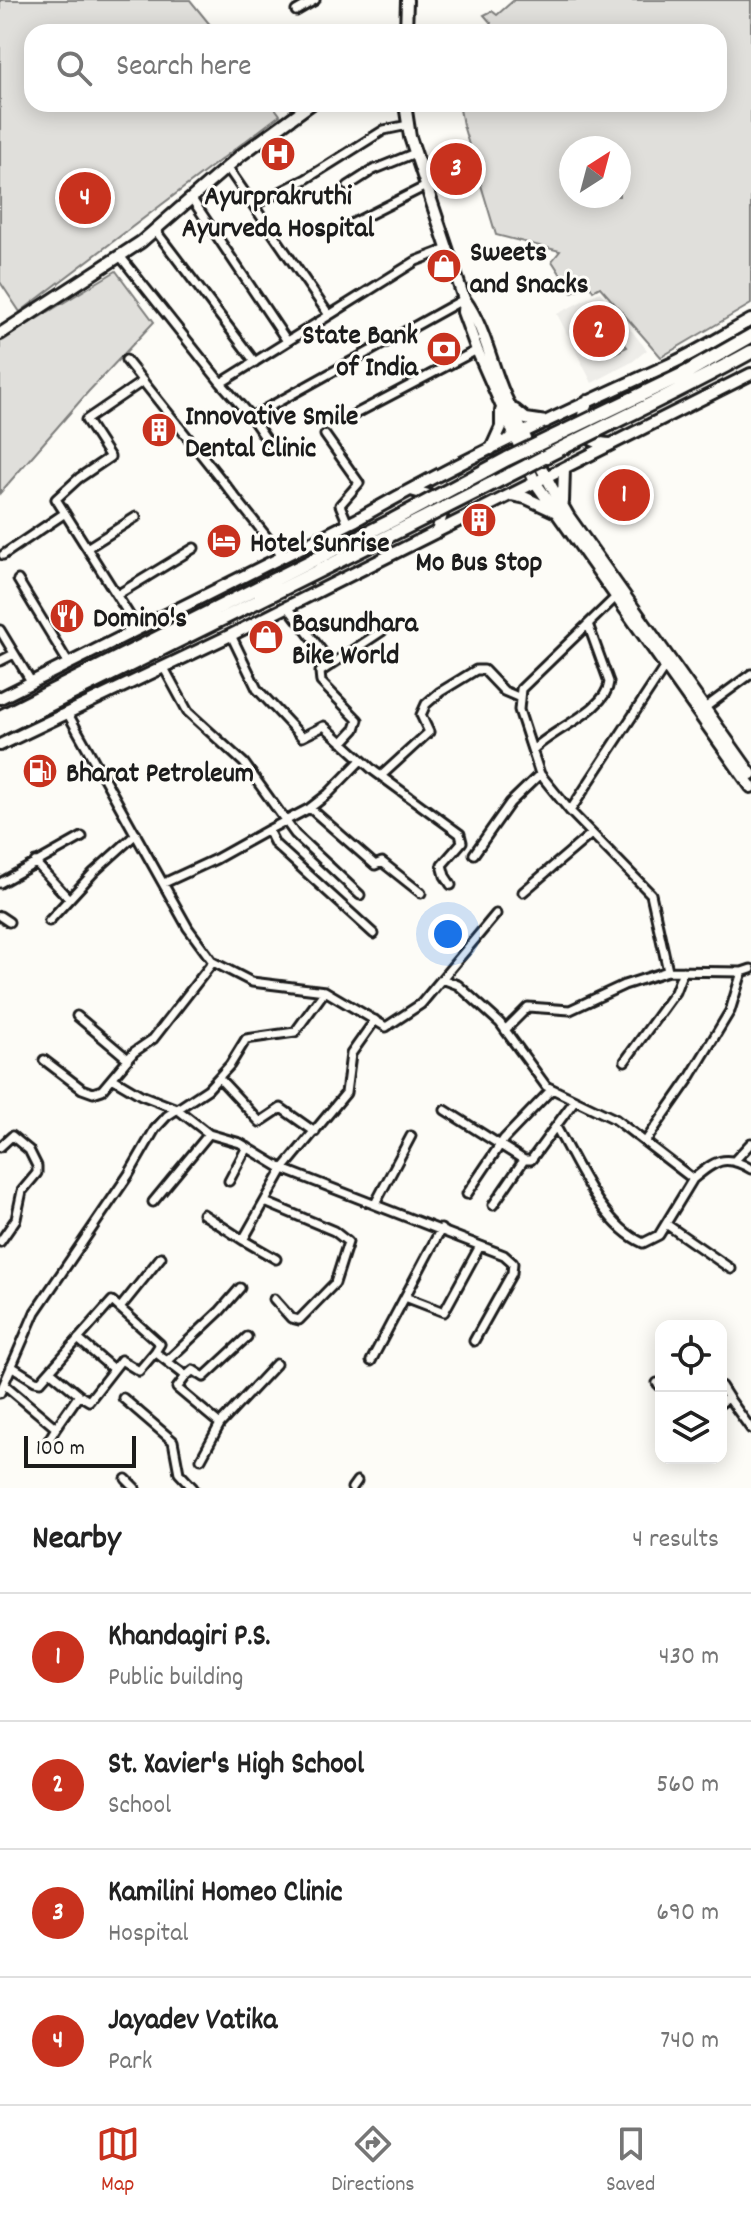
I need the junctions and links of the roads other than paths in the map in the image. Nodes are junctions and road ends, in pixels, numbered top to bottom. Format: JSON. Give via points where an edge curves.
{"nodes":[{"id":1,"x":315,"y":0,"type":"edge"},
{"id":2,"x":407,"y":0,"type":"edge"},
{"id":3,"x":296,"y":11,"type":"dead end"},
{"id":4,"x":406,"y":24,"type":"edge"},
{"id":5,"x":300,"y":112,"type":"edge"},
{"id":6,"x":406,"y":112,"type":"edge"},
{"id":7,"x":408,"y":125,"type":"junction"},
{"id":8,"x":415,"y":153,"type":"junction"},
{"id":9,"x":227,"y":167,"type":"junction"},
{"id":10,"x":348,"y":186,"type":"dead end"},
{"id":11,"x":426,"y":186,"type":"junction"},
{"id":12,"x":192,"y":199,"type":"junction"},
{"id":13,"x":254,"y":205,"type":"junction"},
{"id":14,"x":349,"y":225,"type":"dead end"},
{"id":15,"x":155,"y":230,"type":"junction"},
{"id":16,"x":447,"y":249,"type":"junction"},
{"id":17,"x":120,"y":256,"type":"junction"},
{"id":18,"x":464,"y":299,"type":"junction"},
{"id":19,"x":329,"y":315,"type":"junction"},
{"id":20,"x":751,"y":320,"type":"edge"},
{"id":21,"x":0,"y":334,"type":"edge"},
{"id":22,"x":751,"y":336,"type":"edge"},
{"id":23,"x":287,"y":341,"type":"junction"},
{"id":24,"x":477,"y":350,"type":"junction"},
{"id":25,"x":751,"y":352,"type":"edge"},
{"id":26,"x":126,"y":360,"type":"dead end"},
{"id":27,"x":255,"y":362,"type":"junction"},
{"id":28,"x":751,"y":374,"type":"edge"},
{"id":29,"x":143,"y":381,"type":"junction"},
{"id":30,"x":221,"y":383,"type":"junction"},
{"id":31,"x":588,"y":401,"type":"junction"},
{"id":32,"x":506,"y":407,"type":"junction"},
{"id":33,"x":251,"y":417,"type":"junction"},
{"id":34,"x":342,"y":421,"type":"dead end"},
{"id":35,"x":546,"y":422,"type":"junction"},
{"id":36,"x":325,"y":435,"type":"dead end"},
{"id":37,"x":520,"y":436,"type":"junction"},
{"id":38,"x":613,"y":445,"type":"junction"},
{"id":39,"x":273,"y":449,"type":"dead end"},
{"id":40,"x":490,"y":451,"type":"junction"},
{"id":41,"x":564,"y":468,"type":"junction"},
{"id":42,"x":541,"y":480,"type":"junction"},
{"id":43,"x":411,"y":490,"type":"junction"},
{"id":44,"x":512,"y":495,"type":"junction"},
{"id":45,"x":560,"y":510,"type":"junction"},
{"id":46,"x":65,"y":513,"type":"junction"},
{"id":47,"x":136,"y":517,"type":"dead end"},
{"id":48,"x":348,"y":524,"type":"junction"},
{"id":49,"x":437,"y":532,"type":"junction"},
{"id":50,"x":87,"y":548,"type":"junction"},
{"id":51,"x":194,"y":548,"type":"dead end"},
{"id":52,"x":3,"y":555,"type":"dead end"},
{"id":53,"x":282,"y":556,"type":"junction"},
{"id":54,"x":607,"y":576,"type":"junction"},
{"id":55,"x":18,"y":580,"type":"dead end"},
{"id":56,"x":117,"y":595,"type":"junction"},
{"id":57,"x":617,"y":596,"type":"junction"},
{"id":58,"x":288,"y":607,"type":"junction"},
{"id":59,"x":588,"y":624,"type":"junction"},
{"id":60,"x":138,"y":629,"type":"junction"},
{"id":61,"x":0,"y":630,"type":"edge"},
{"id":62,"x":382,"y":631,"type":"dead end"},
{"id":63,"x":231,"y":635,"type":"junction"},
{"id":64,"x":14,"y":654,"type":"junction"},
{"id":65,"x":0,"y":661,"type":"edge"},
{"id":66,"x":331,"y":663,"type":"junction"},
{"id":67,"x":69,"y":664,"type":"junction"},
{"id":68,"x":666,"y":665,"type":"junction"},
{"id":69,"x":164,"y":668,"type":"junction"},
{"id":70,"x":751,"y":674,"type":"edge"},
{"id":71,"x":32,"y":683,"type":"junction"},
{"id":72,"x":518,"y":697,"type":"junction"},
{"id":73,"x":0,"y":698,"type":"edge"},
{"id":74,"x":706,"y":707,"type":"junction"},
{"id":75,"x":68,"y":714,"type":"junction"},
{"id":76,"x":0,"y":717,"type":"edge"},
{"id":77,"x":0,"y":729,"type":"edge"},
{"id":78,"x":342,"y":743,"type":"junction"},
{"id":79,"x":0,"y":745,"type":"edge"},
{"id":80,"x":533,"y":750,"type":"junction"},
{"id":81,"x":361,"y":760,"type":"junction"},
{"id":82,"x":540,"y":774,"type":"junction"},
{"id":83,"x":751,"y":774,"type":"edge"},
{"id":84,"x":381,"y":776,"type":"junction"},
{"id":85,"x":751,"y":787,"type":"edge"},
{"id":86,"x":310,"y":808,"type":"junction"},
{"id":87,"x":570,"y":811,"type":"junction"},
{"id":88,"x":285,"y":820,"type":"junction"},
{"id":89,"x":268,"y":830,"type":"junction"},
{"id":90,"x":136,"y":834,"type":"junction"},
{"id":91,"x":591,"y":834,"type":"junction"},
{"id":92,"x":82,"y":837,"type":"dead end"},
{"id":93,"x":474,"y":854,"type":"dead end"},
{"id":94,"x":35,"y":862,"type":"junction"},
{"id":95,"x":0,"y":883,"type":"edge"},
{"id":96,"x":164,"y":883,"type":"junction"},
{"id":97,"x":451,"y":885,"type":"dead end"},
{"id":98,"x":523,"y":892,"type":"dead end"},
{"id":99,"x":421,"y":893,"type":"dead end"},
{"id":100,"x":360,"y":895,"type":"dead end"},
{"id":101,"x":69,"y":899,"type":"junction"},
{"id":102,"x":496,"y":914,"type":"dead end"},
{"id":103,"x":0,"y":916,"type":"edge"},
{"id":104,"x":49,"y":921,"type":"dead end"},
{"id":105,"x":9,"y":922,"type":"dead end"},
{"id":106,"x":374,"y":934,"type":"dead end"},
{"id":107,"x":213,"y":962,"type":"junction"},
{"id":108,"x":751,"y":969,"type":"edge"},
{"id":109,"x":668,"y":971,"type":"junction"},
{"id":110,"x":683,"y":971,"type":"junction"},
{"id":111,"x":742,"y":972,"type":"junction"},
{"id":112,"x":442,"y":979,"type":"junction"},
{"id":113,"x":325,"y":991,"type":"junction"},
{"id":114,"x":77,"y":1016,"type":"dead end"},
{"id":115,"x":375,"y":1020,"type":"junction"},
{"id":116,"x":505,"y":1030,"type":"junction"},
{"id":117,"x":128,"y":1059,"type":"junction"},
{"id":118,"x":44,"y":1060,"type":"dead end"},
{"id":119,"x":625,"y":1061,"type":"dead end"},
{"id":120,"x":112,"y":1078,"type":"junction"},
{"id":121,"x":219,"y":1078,"type":"junction"},
{"id":122,"x":552,"y":1089,"type":"junction"},
{"id":123,"x":575,"y":1100,"type":"junction"},
{"id":124,"x":177,"y":1109,"type":"junction"},
{"id":125,"x":445,"y":1110,"type":"dead end"},
{"id":126,"x":556,"y":1127,"type":"junction"},
{"id":127,"x":315,"y":1132,"type":"junction"},
{"id":128,"x":209,"y":1134,"type":"junction"},
{"id":129,"x":411,"y":1136,"type":"dead end"},
{"id":130,"x":645,"y":1142,"type":"junction"},
{"id":131,"x":751,"y":1143,"type":"edge"},
{"id":132,"x":501,"y":1145,"type":"junction"},
{"id":133,"x":0,"y":1147,"type":"edge"},
{"id":134,"x":247,"y":1147,"type":"junction"},
{"id":135,"x":736,"y":1159,"type":"junction"},
{"id":136,"x":524,"y":1160,"type":"junction"},
{"id":137,"x":283,"y":1169,"type":"junction"},
{"id":138,"x":751,"y":1169,"type":"edge"},
{"id":139,"x":693,"y":1179,"type":"junction"},
{"id":140,"x":229,"y":1181,"type":"dead end"},
{"id":141,"x":467,"y":1194,"type":"dead end"},
{"id":142,"x":153,"y":1202,"type":"dead end"},
{"id":143,"x":265,"y":1202,"type":"junction"},
{"id":144,"x":375,"y":1204,"type":"junction"},
{"id":145,"x":493,"y":1205,"type":"dead end"},
{"id":146,"x":203,"y":1214,"type":"dead end"},
{"id":147,"x":666,"y":1224,"type":"junction"},
{"id":148,"x":441,"y":1229,"type":"junction"},
{"id":149,"x":243,"y":1240,"type":"junction"},
{"id":150,"x":0,"y":1242,"type":"edge"},
{"id":151,"x":480,"y":1246,"type":"junction"},
{"id":152,"x":161,"y":1257,"type":"dead end"},
{"id":153,"x":276,"y":1259,"type":"dead end"},
{"id":154,"x":731,"y":1269,"type":"dead end"},
{"id":155,"x":240,"y":1288,"type":"dead end"},
{"id":156,"x":405,"y":1297,"type":"junction"},
{"id":157,"x":274,"y":1299,"type":"dead end"},
{"id":158,"x":120,"y":1308,"type":"junction"},
{"id":159,"x":247,"y":1337,"type":"dead end"},
{"id":160,"x":78,"y":1339,"type":"junction"},
{"id":161,"x":474,"y":1341,"type":"dead end"},
{"id":162,"x":155,"y":1352,"type":"junction"},
{"id":163,"x":167,"y":1361,"type":"junction"},
{"id":164,"x":371,"y":1361,"type":"dead end"},
{"id":165,"x":276,"y":1364,"type":"dead end"},
{"id":166,"x":11,"y":1366,"type":"junction"},
{"id":167,"x":113,"y":1369,"type":"junction"},
{"id":168,"x":50,"y":1371,"type":"junction"},
{"id":169,"x":186,"y":1376,"type":"junction"},
{"id":170,"x":5,"y":1385,"type":"junction"},
{"id":171,"x":0,"y":1393,"type":"edge"},
{"id":172,"x":79,"y":1395,"type":"junction"},
{"id":173,"x":123,"y":1398,"type":"dead end"},
{"id":174,"x":727,"y":1403,"type":"edge"},
{"id":175,"x":220,"y":1424,"type":"junction"},
{"id":176,"x":56,"y":1428,"type":"junction"},
{"id":177,"x":751,"y":1429,"type":"edge"},
{"id":178,"x":47,"y":1443,"type":"dead end"},
{"id":179,"x":201,"y":1459,"type":"dead end"},
{"id":180,"x":126,"y":1479,"type":"dead end"},
{"id":181,"x":135,"y":1488,"type":"edge"},
{"id":182,"x":193,"y":1488,"type":"edge"}],
"edges":[{"from":1,"to":3,"type":"street"},
{"from":2,"to":4,"type":"street"},
{"from":5,"to":9,"type":"street"},
{"from":6,"to":7,"type":"street"},
{"from":7,"to":8,"type":"street"},
{"from":7,"to":13,"type":"street","via":[[384,130]]},
{"from":8,"to":10,"type":"street"},
{"from":8,"to":11,"type":"street"},
{"from":9,"to":12,"type":"street"},
{"from":9,"to":13,"type":"street"},
{"from":11,"to":14,"type":"street"},
{"from":11,"to":16,"type":"street"},
{"from":12,"to":15,"type":"street"},
{"from":12,"to":23,"type":"street"},
{"from":13,"to":19,"type":"street"},
{"from":15,"to":17,"type":"street"},
{"from":15,"to":27,"type":"street"},
{"from":16,"to":18,"type":"street"},
{"from":16,"to":19,"type":"street","via":[[416,261]]},
{"from":17,"to":21,"type":"street"},
{"from":17,"to":30,"type":"street"},
{"from":18,"to":24,"type":"street","via":[[463,312]]},
{"from":18,"to":32,"type":"street"},
{"from":18,"to":33,"type":"street"},
{"from":19,"to":23,"type":"street"},
{"from":20,"to":31,"type":"street"},
{"from":22,"to":76,"type":"highway","bridge":true},
{"from":23,"to":27,"type":"street"},
{"from":24,"to":32,"type":"street"},
{"from":24,"to":34,"type":"street"},
{"from":25,"to":77,"type":"highway","bridge":true},
{"from":26,"to":29,"type":"street"},
{"from":27,"to":30,"type":"street"},
{"from":28,"to":38,"type":"street"},
{"from":29,"to":46,"type":"street","via":[[86,420],[110,457],[56,499]]},
{"from":29,"to":53,"type":"street"},
{"from":30,"to":33,"type":"street"},
{"from":31,"to":35,"type":"street"},
{"from":31,"to":38,"type":"street","via":[[583,430],[596,442]]},
{"from":32,"to":35,"type":"street","via":[[526,419]]},
{"from":32,"to":37,"type":"street"},
{"from":32,"to":40,"type":"street"},
{"from":33,"to":39,"type":"street"},
{"from":35,"to":37,"type":"street"},
{"from":36,"to":48,"type":"street","via":[[359,483],[340,505]]},
{"from":37,"to":40,"type":"street"},
{"from":37,"to":42,"type":"street"},
{"from":38,"to":41,"type":"street"},
{"from":40,"to":43,"type":"street"},
{"from":41,"to":42,"type":"street"},
{"from":41,"to":45,"type":"street"},
{"from":42,"to":44,"type":"street"},
{"from":42,"to":45,"type":"street"},
{"from":43,"to":48,"type":"street"},
{"from":43,"to":49,"type":"street","via":[[440,502]]},
{"from":44,"to":45,"type":"street"},
{"from":44,"to":49,"type":"street"},
{"from":45,"to":54,"type":"street"},
{"from":46,"to":50,"type":"street"},
{"from":46,"to":52,"type":"street"},
{"from":47,"to":50,"type":"street"},
{"from":48,"to":53,"type":"street"},
{"from":49,"to":58,"type":"street"},
{"from":50,"to":56,"type":"street"},
{"from":51,"to":56,"type":"street"},
{"from":53,"to":60,"type":"street"},
{"from":54,"to":57,"type":"street"},
{"from":54,"to":74,"type":"street"},
{"from":55,"to":67,"type":"street"},
{"from":56,"to":60,"type":"street"},
{"from":57,"to":59,"type":"street"},
{"from":57,"to":68,"type":"street"},
{"from":58,"to":63,"type":"street"},
{"from":58,"to":66,"type":"street"},
{"from":59,"to":72,"type":"street"},
{"from":59,"to":80,"type":"street","via":[[609,690]]},
{"from":60,"to":67,"type":"street"},
{"from":61,"to":64,"type":"street"},
{"from":62,"to":66,"type":"street"},
{"from":63,"to":69,"type":"street"},
{"from":63,"to":78,"type":"street","via":[[257,689],[302,737],[324,726]]},
{"from":64,"to":65,"type":"street"},
{"from":64,"to":71,"type":"street"},
{"from":66,"to":78,"type":"street","via":[[320,672],[321,682],[358,722]]},
{"from":67,"to":71,"type":"street"},
{"from":68,"to":85,"type":"street"},
{"from":68,"to":87,"type":"street"},
{"from":69,"to":75,"type":"street"},
{"from":69,"to":88,"type":"street","via":[[188,712],[244,763]]},
{"from":70,"to":74,"type":"street"},
{"from":71,"to":73,"type":"street"},
{"from":72,"to":80,"type":"street"},
{"from":72,"to":84,"type":"street","via":[[508,695],[484,670],[476,670],[426,704],[421,715],[429,732]]},
{"from":74,"to":83,"type":"street"},
{"from":75,"to":79,"type":"street"},
{"from":75,"to":90,"type":"street"},
{"from":78,"to":81,"type":"street"},
{"from":80,"to":82,"type":"street"},
{"from":81,"to":84,"type":"street"},
{"from":81,"to":86,"type":"street"},
{"from":82,"to":87,"type":"street"},
{"from":82,"to":93,"type":"street","via":[[510,803]]},
{"from":84,"to":97,"type":"street","via":[[460,834],[462,842],[442,865]]},
{"from":86,"to":88,"type":"street"},
{"from":86,"to":99,"type":"street","via":[[375,865],[382,862]]},
{"from":87,"to":91,"type":"street"},
{"from":88,"to":89,"type":"street"},
{"from":88,"to":100,"type":"street"},
{"from":89,"to":96,"type":"street"},
{"from":89,"to":106,"type":"street","via":[[275,844]]},
{"from":90,"to":96,"type":"street"},
{"from":90,"to":101,"type":"street"},
{"from":91,"to":98,"type":"street"},
{"from":91,"to":109,"type":"street","via":[[651,894]]},
{"from":92,"to":94,"type":"street"},
{"from":94,"to":95,"type":"street"},
{"from":94,"to":101,"type":"street"},
{"from":96,"to":107,"type":"street"},
{"from":101,"to":104,"type":"street"},
{"from":102,"to":112,"type":"street"},
{"from":103,"to":105,"type":"street"},
{"from":107,"to":113,"type":"street","via":[[252,982]]},
{"from":107,"to":117,"type":"street","via":[[153,1039]]},
{"from":108,"to":111,"type":"street"},
{"from":109,"to":110,"type":"street"},
{"from":109,"to":116,"type":"street","via":[[570,1010],[528,1007]]},
{"from":110,"to":111,"type":"street"},
{"from":110,"to":119,"type":"street","via":[[675,992]]},
{"from":111,"to":130,"type":"street","via":[[730,1011]]},
{"from":112,"to":115,"type":"street","via":[[421,1004],[386,1027]]},
{"from":112,"to":116,"type":"street","via":[[458,985]]},
{"from":113,"to":115,"type":"street"},
{"from":113,"to":121,"type":"street","via":[[295,1032],[246,1039]]},
{"from":114,"to":117,"type":"street"},
{"from":115,"to":127,"type":"street","via":[[351,1054],[346,1093]]},
{"from":116,"to":122,"type":"street"},
{"from":117,"to":120,"type":"street"},
{"from":118,"to":120,"type":"street","via":[[93,1093]]},
{"from":120,"to":124,"type":"street"},
{"from":121,"to":124,"type":"street"},
{"from":121,"to":127,"type":"street","via":[[260,1122],[281,1108]]},
{"from":122,"to":123,"type":"street"},
{"from":122,"to":132,"type":"street"},
{"from":123,"to":126,"type":"street"},
{"from":123,"to":130,"type":"street","via":[[615,1119]]},
{"from":124,"to":128,"type":"street"},
{"from":124,"to":166,"type":"street","via":[[155,1129],[35,1312]]},
{"from":125,"to":132,"type":"street"},
{"from":126,"to":136,"type":"street","via":[[536,1155]]},
{"from":126,"to":147,"type":"street","via":[[613,1221],[643,1243],[653,1240]]},
{"from":127,"to":137,"type":"street"},
{"from":128,"to":134,"type":"street"},
{"from":128,"to":142,"type":"street"},
{"from":129,"to":144,"type":"street"},
{"from":130,"to":139,"type":"street"},
{"from":131,"to":135,"type":"street"},
{"from":132,"to":136,"type":"street"},
{"from":132,"to":141,"type":"street"},
{"from":133,"to":150,"type":"street","via":[[12,1136],[29,1150],[37,1173],[22,1191],[16,1219]]},
{"from":134,"to":137,"type":"street"},
{"from":134,"to":140,"type":"street"},
{"from":135,"to":138,"type":"street"},
{"from":135,"to":139,"type":"street","via":[[715,1161]]},
{"from":136,"to":145,"type":"street"},
{"from":137,"to":143,"type":"street"},
{"from":137,"to":144,"type":"street"},
{"from":139,"to":147,"type":"street"},
{"from":143,"to":149,"type":"street"},
{"from":143,"to":157,"type":"street","via":[[348,1242],[335,1283],[299,1320]]},
{"from":144,"to":148,"type":"street"},
{"from":146,"to":149,"type":"street"},
{"from":147,"to":154,"type":"street"},
{"from":148,"to":151,"type":"street"},
{"from":148,"to":156,"type":"street"},
{"from":149,"to":153,"type":"street"},
{"from":151,"to":156,"type":"street","via":[[444,1312]]},
{"from":151,"to":161,"type":"street","via":[[513,1263]]},
{"from":152,"to":158,"type":"street"},
{"from":155,"to":163,"type":"street"},
{"from":156,"to":164,"type":"street"},
{"from":158,"to":160,"type":"street","via":[[110,1302]]},
{"from":158,"to":162,"type":"street","via":[[160,1344]]},
{"from":159,"to":169,"type":"street","via":[[205,1377],[192,1370]]},
{"from":160,"to":167,"type":"street"},
{"from":160,"to":168,"type":"street"},
{"from":162,"to":163,"type":"street"},
{"from":162,"to":167,"type":"street","via":[[139,1371],[123,1359]]},
{"from":163,"to":169,"type":"street"},
{"from":165,"to":175,"type":"street"},
{"from":166,"to":168,"type":"street","via":[[37,1382]]},
{"from":166,"to":170,"type":"street"},
{"from":167,"to":172,"type":"street","via":[[89,1401]]},
{"from":168,"to":172,"type":"street"},
{"from":169,"to":175,"type":"street","via":[[177,1388]]},
{"from":170,"to":171,"type":"street"},
{"from":170,"to":176,"type":"street"},
{"from":172,"to":176,"type":"street"},
{"from":173,"to":182,"type":"street","via":[[173,1441],[179,1473]]},
{"from":174,"to":177,"type":"street"},
{"from":175,"to":179,"type":"street"},
{"from":176,"to":178,"type":"street"},
{"from":180,"to":181,"type":"street"}]}
